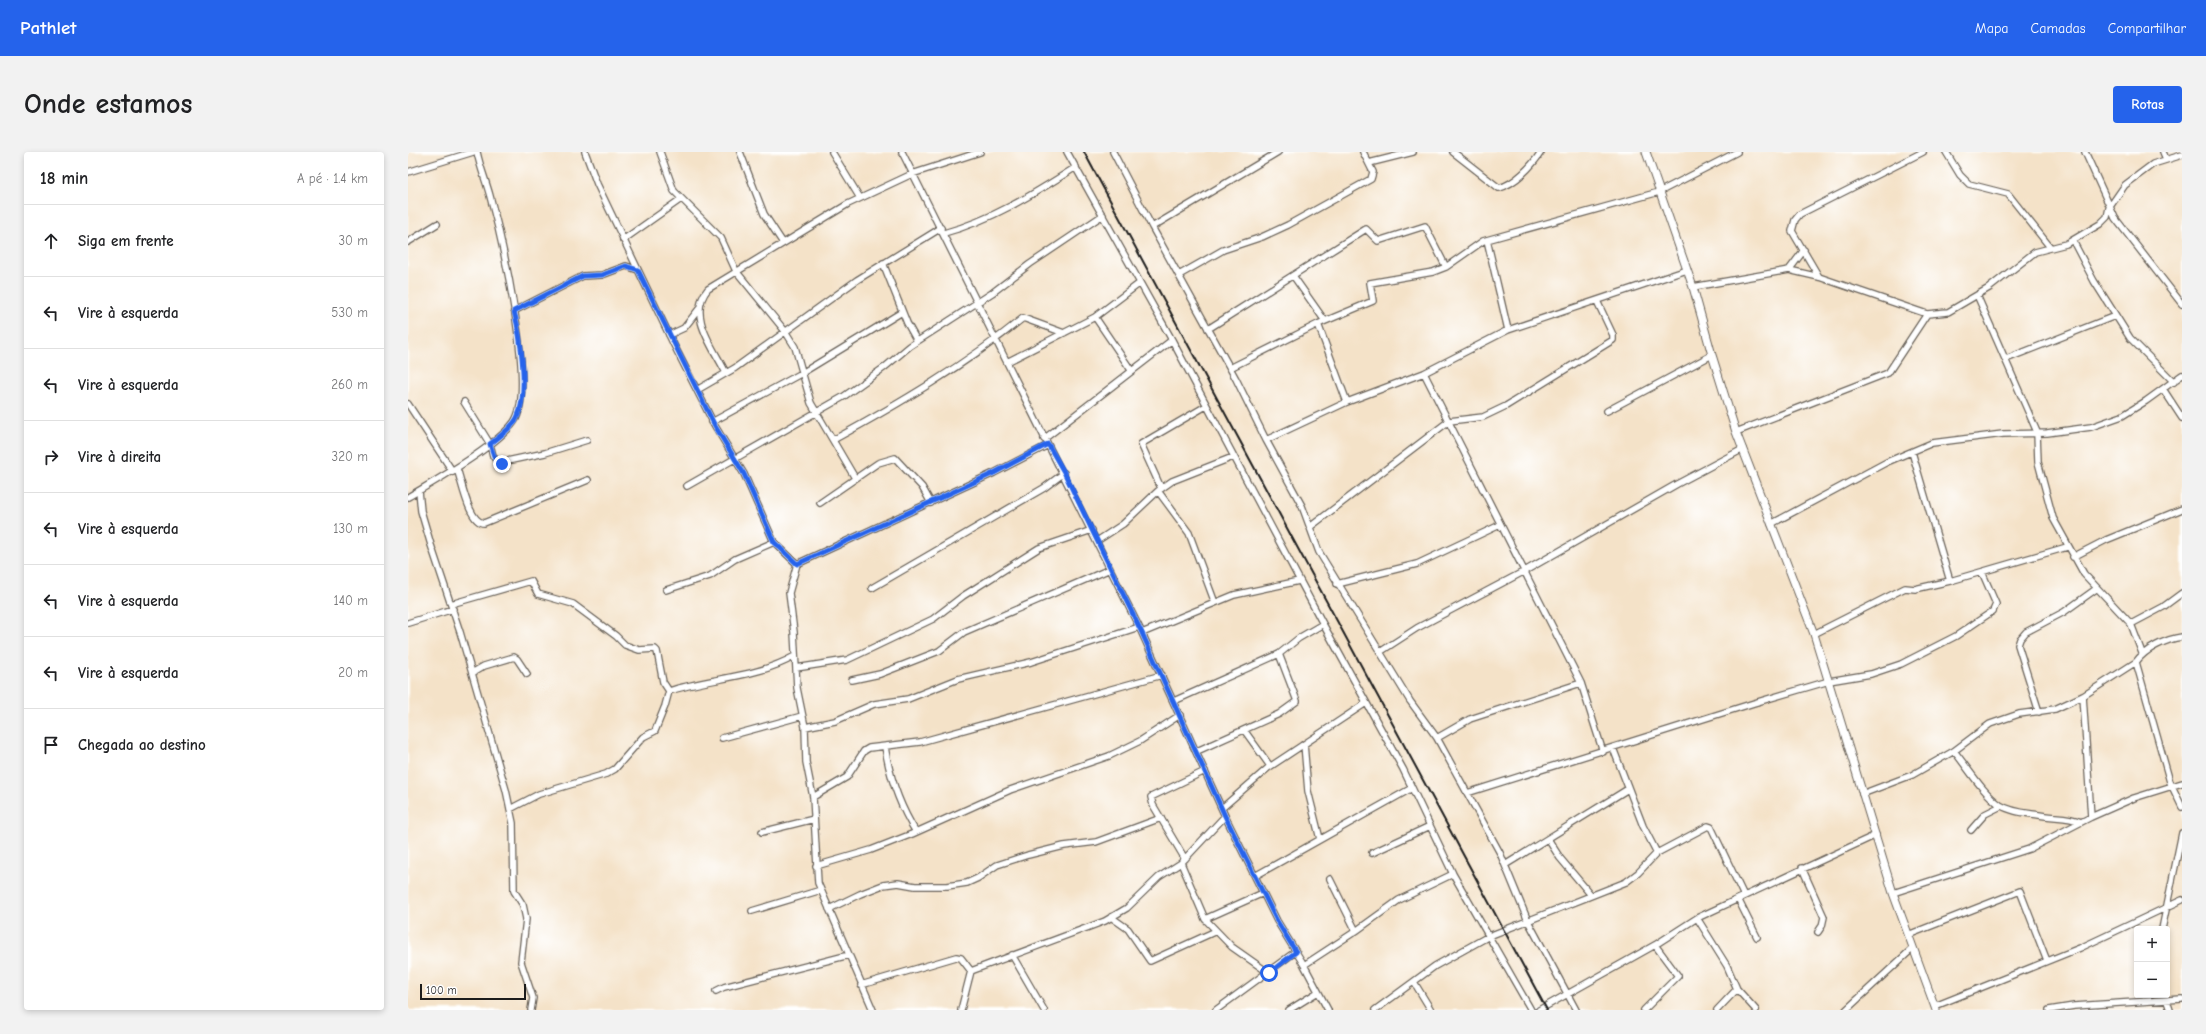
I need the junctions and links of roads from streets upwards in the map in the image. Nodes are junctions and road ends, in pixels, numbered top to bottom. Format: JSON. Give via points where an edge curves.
{"nodes":[{"id":1,"x":473,"y":152,"type":"edge"},
{"id":2,"x":477,"y":152,"type":"edge"},
{"id":3,"x":585,"y":152,"type":"edge"},
{"id":4,"x":660,"y":152,"type":"edge"},
{"id":5,"x":740,"y":152,"type":"edge"},
{"id":6,"x":832,"y":152,"type":"edge"},
{"id":7,"x":902,"y":152,"type":"edge"},
{"id":8,"x":980,"y":152,"type":"edge"},
{"id":9,"x":1067,"y":152,"type":"edge"},
{"id":10,"x":1113,"y":152,"type":"edge"},
{"id":11,"x":1278,"y":152,"type":"edge"},
{"id":12,"x":1364,"y":152,"type":"edge"},
{"id":13,"x":1413,"y":152,"type":"edge"},
{"id":14,"x":1454,"y":152,"type":"edge"},
{"id":15,"x":1541,"y":152,"type":"edge"},
{"id":16,"x":1646,"y":152,"type":"edge"},
{"id":17,"x":1737,"y":152,"type":"edge"},
{"id":18,"x":1923,"y":152,"type":"edge"},
{"id":19,"x":1946,"y":152,"type":"edge"},
{"id":20,"x":2085,"y":152,"type":"edge"},
{"id":21,"x":2163,"y":152,"type":"edge"},
{"id":22,"x":2182,"y":155,"type":"edge"},
{"id":23,"x":2166,"y":159,"type":"junction"},
{"id":24,"x":1369,"y":163,"type":"junction"},
{"id":25,"x":1076,"y":167,"type":"junction"},
{"id":26,"x":408,"y":172,"type":"edge"},
{"id":27,"x":912,"y":174,"type":"junction"},
{"id":28,"x":1659,"y":192,"type":"junction"},
{"id":29,"x":860,"y":198,"type":"junction"},
{"id":30,"x":681,"y":199,"type":"junction"},
{"id":31,"x":2109,"y":208,"type":"junction"},
{"id":32,"x":1103,"y":215,"type":"junction"},
{"id":33,"x":437,"y":224,"type":"dead end"},
{"id":34,"x":1152,"y":227,"type":"junction"},
{"id":35,"x":942,"y":230,"type":"junction"},
{"id":36,"x":623,"y":240,"type":"junction"},
{"id":37,"x":1487,"y":240,"type":"junction"},
{"id":38,"x":2073,"y":241,"type":"junction"},
{"id":39,"x":408,"y":242,"type":"edge"},
{"id":40,"x":783,"y":243,"type":"junction"},
{"id":41,"x":2050,"y":248,"type":"junction"},
{"id":42,"x":1804,"y":250,"type":"junction"},
{"id":43,"x":630,"y":253,"type":"junction"},
{"id":44,"x":883,"y":263,"type":"junction"},
{"id":45,"x":626,"y":266,"type":"junction"},
{"id":46,"x":1446,"y":267,"type":"junction"},
{"id":47,"x":638,"y":270,"type":"junction"},
{"id":48,"x":1687,"y":270,"type":"junction"},
{"id":49,"x":1789,"y":270,"type":"junction"},
{"id":50,"x":736,"y":271,"type":"junction"},
{"id":51,"x":1179,"y":275,"type":"junction"},
{"id":52,"x":1294,"y":277,"type":"junction"},
{"id":53,"x":1819,"y":277,"type":"junction"},
{"id":54,"x":1140,"y":283,"type":"junction"},
{"id":55,"x":1693,"y":287,"type":"junction"},
{"id":56,"x":1977,"y":295,"type":"junction"},
{"id":57,"x":2181,"y":300,"type":"edge"},
{"id":58,"x":1597,"y":301,"type":"junction"},
{"id":59,"x":978,"y":302,"type":"junction"},
{"id":60,"x":699,"y":309,"type":"junction"},
{"id":61,"x":514,"y":311,"type":"junction"},
{"id":62,"x":902,"y":312,"type":"junction"},
{"id":63,"x":1927,"y":314,"type":"junction"},
{"id":64,"x":2116,"y":316,"type":"junction"},
{"id":65,"x":1095,"y":317,"type":"junction"},
{"id":66,"x":1325,"y":321,"type":"junction"},
{"id":67,"x":1318,"y":324,"type":"junction"},
{"id":68,"x":1208,"y":329,"type":"junction"},
{"id":69,"x":1508,"y":330,"type":"junction"},
{"id":70,"x":785,"y":331,"type":"junction"},
{"id":71,"x":1064,"y":333,"type":"junction"},
{"id":72,"x":669,"y":336,"type":"junction"},
{"id":73,"x":997,"y":340,"type":"junction"},
{"id":74,"x":1172,"y":340,"type":"junction"},
{"id":75,"x":917,"y":341,"type":"junction"},
{"id":76,"x":1712,"y":355,"type":"junction"},
{"id":77,"x":2006,"y":360,"type":"junction"},
{"id":78,"x":1008,"y":362,"type":"junction"},
{"id":79,"x":1230,"y":368,"type":"junction"},
{"id":80,"x":1131,"y":370,"type":"junction"},
{"id":81,"x":726,"y":373,"type":"junction"},
{"id":82,"x":802,"y":373,"type":"junction"},
{"id":83,"x":1424,"y":373,"type":"junction"},
{"id":84,"x":2182,"y":375,"type":"edge"},
{"id":85,"x":2174,"y":382,"type":"junction"},
{"id":86,"x":2163,"y":389,"type":"junction"},
{"id":87,"x":697,"y":390,"type":"junction"},
{"id":88,"x":464,"y":402,"type":"dead end"},
{"id":89,"x":1347,"y":402,"type":"junction"},
{"id":90,"x":408,"y":404,"type":"edge"},
{"id":91,"x":1206,"y":406,"type":"junction"},
{"id":92,"x":1607,"y":411,"type":"dead end"},
{"id":93,"x":816,"y":412,"type":"junction"},
{"id":94,"x":2182,"y":418,"type":"edge"},
{"id":95,"x":1449,"y":421,"type":"junction"},
{"id":96,"x":712,"y":422,"type":"junction"},
{"id":97,"x":1736,"y":432,"type":"junction"},
{"id":98,"x":2037,"y":432,"type":"junction"},
{"id":99,"x":587,"y":440,"type":"dead end"},
{"id":100,"x":833,"y":440,"type":"junction"},
{"id":101,"x":1266,"y":440,"type":"junction"},
{"id":102,"x":1046,"y":442,"type":"junction"},
{"id":103,"x":490,"y":444,"type":"junction"},
{"id":104,"x":1742,"y":449,"type":"junction"},
{"id":105,"x":1912,"y":452,"type":"junction"},
{"id":106,"x":1233,"y":456,"type":"junction"},
{"id":107,"x":736,"y":460,"type":"junction"},
{"id":108,"x":455,"y":470,"type":"junction"},
{"id":109,"x":1064,"y":472,"type":"junction"},
{"id":110,"x":855,"y":478,"type":"junction"},
{"id":111,"x":588,"y":480,"type":"dead end"},
{"id":112,"x":687,"y":486,"type":"dead end"},
{"id":113,"x":1160,"y":490,"type":"junction"},
{"id":114,"x":419,"y":491,"type":"junction"},
{"id":115,"x":408,"y":497,"type":"edge"},
{"id":116,"x":931,"y":503,"type":"junction"},
{"id":117,"x":820,"y":504,"type":"dead end"},
{"id":118,"x":2182,"y":509,"type":"edge"},
{"id":119,"x":1771,"y":524,"type":"junction"},
{"id":120,"x":1500,"y":525,"type":"junction"},
{"id":121,"x":1310,"y":527,"type":"junction"},
{"id":122,"x":1092,"y":530,"type":"junction"},
{"id":123,"x":1097,"y":541,"type":"junction"},
{"id":124,"x":774,"y":542,"type":"junction"},
{"id":125,"x":2067,"y":547,"type":"junction"},
{"id":126,"x":2073,"y":557,"type":"junction"},
{"id":127,"x":797,"y":564,"type":"junction"},
{"id":128,"x":1110,"y":568,"type":"junction"},
{"id":129,"x":1524,"y":572,"type":"junction"},
{"id":130,"x":1982,"y":572,"type":"junction"},
{"id":131,"x":1299,"y":580,"type":"junction"},
{"id":132,"x":1950,"y":581,"type":"junction"},
{"id":133,"x":1337,"y":584,"type":"junction"},
{"id":134,"x":872,"y":588,"type":"dead end"},
{"id":135,"x":666,"y":590,"type":"dead end"},
{"id":136,"x":2096,"y":590,"type":"junction"},
{"id":137,"x":2182,"y":593,"type":"edge"},
{"id":138,"x":1215,"y":603,"type":"junction"},
{"id":139,"x":452,"y":606,"type":"junction"},
{"id":140,"x":408,"y":623,"type":"edge"},
{"id":141,"x":1323,"y":624,"type":"junction"},
{"id":142,"x":2131,"y":624,"type":"junction"},
{"id":143,"x":1139,"y":627,"type":"junction"},
{"id":144,"x":1142,"y":633,"type":"junction"},
{"id":145,"x":1814,"y":634,"type":"junction"},
{"id":146,"x":2182,"y":637,"type":"edge"},
{"id":147,"x":1380,"y":652,"type":"junction"},
{"id":148,"x":2142,"y":653,"type":"junction"},
{"id":149,"x":1279,"y":654,"type":"junction"},
{"id":150,"x":794,"y":656,"type":"junction"},
{"id":151,"x":2136,"y":662,"type":"junction"},
{"id":152,"x":796,"y":668,"type":"junction"},
{"id":153,"x":472,"y":672,"type":"junction"},
{"id":154,"x":527,"y":674,"type":"dead end"},
{"id":155,"x":1162,"y":675,"type":"junction"},
{"id":156,"x":852,"y":680,"type":"dead end"},
{"id":157,"x":1829,"y":681,"type":"junction"},
{"id":158,"x":1581,"y":683,"type":"junction"},
{"id":159,"x":669,"y":690,"type":"junction"},
{"id":160,"x":2083,"y":696,"type":"junction"},
{"id":161,"x":1174,"y":701,"type":"junction"},
{"id":162,"x":1366,"y":703,"type":"junction"},
{"id":163,"x":2039,"y":712,"type":"junction"},
{"id":164,"x":1180,"y":715,"type":"junction"},
{"id":165,"x":802,"y":716,"type":"junction"},
{"id":166,"x":805,"y":727,"type":"junction"},
{"id":167,"x":1244,"y":730,"type":"junction"},
{"id":168,"x":722,"y":738,"type":"dead end"},
{"id":169,"x":1437,"y":738,"type":"junction"},
{"id":170,"x":1304,"y":744,"type":"junction"},
{"id":171,"x":885,"y":747,"type":"junction"},
{"id":172,"x":1613,"y":748,"type":"junction"},
{"id":173,"x":1197,"y":751,"type":"junction"},
{"id":174,"x":1954,"y":751,"type":"junction"},
{"id":175,"x":1603,"y":752,"type":"junction"},
{"id":176,"x":1270,"y":766,"type":"junction"},
{"id":177,"x":1205,"y":771,"type":"junction"},
{"id":178,"x":2182,"y":783,"type":"edge"},
{"id":179,"x":2173,"y":787,"type":"junction"},
{"id":180,"x":1412,"y":788,"type":"junction"},
{"id":181,"x":1628,"y":789,"type":"junction"},
{"id":182,"x":1467,"y":793,"type":"junction"},
{"id":183,"x":1862,"y":794,"type":"junction"},
{"id":184,"x":813,"y":797,"type":"junction"},
{"id":185,"x":2002,"y":806,"type":"junction"},
{"id":186,"x":2182,"y":807,"type":"edge"},
{"id":187,"x":1222,"y":808,"type":"junction"},
{"id":188,"x":510,"y":809,"type":"junction"},
{"id":189,"x":1225,"y":816,"type":"junction"},
{"id":190,"x":2091,"y":817,"type":"junction"},
{"id":191,"x":814,"y":818,"type":"junction"},
{"id":192,"x":1161,"y":818,"type":"junction"},
{"id":193,"x":2081,"y":822,"type":"junction"},
{"id":194,"x":1430,"y":826,"type":"junction"},
{"id":195,"x":1971,"y":830,"type":"dead end"},
{"id":196,"x":762,"y":832,"type":"dead end"},
{"id":197,"x":916,"y":832,"type":"junction"},
{"id":198,"x":2182,"y":833,"type":"edge"},
{"id":199,"x":1876,"y":835,"type":"junction"},
{"id":200,"x":1320,"y":839,"type":"junction"},
{"id":201,"x":1548,"y":840,"type":"junction"},
{"id":202,"x":1372,"y":853,"type":"dead end"},
{"id":203,"x":1657,"y":853,"type":"junction"},
{"id":204,"x":1183,"y":861,"type":"junction"},
{"id":205,"x":1505,"y":865,"type":"junction"},
{"id":206,"x":816,"y":866,"type":"junction"},
{"id":207,"x":1802,"y":868,"type":"junction"},
{"id":208,"x":1453,"y":874,"type":"junction"},
{"id":209,"x":1255,"y":876,"type":"junction"},
{"id":210,"x":1330,"y":879,"type":"dead end"},
{"id":211,"x":821,"y":890,"type":"junction"},
{"id":212,"x":1263,"y":893,"type":"junction"},
{"id":213,"x":1893,"y":893,"type":"junction"},
{"id":214,"x":1591,"y":895,"type":"junction"},
{"id":215,"x":1744,"y":896,"type":"junction"},
{"id":216,"x":1738,"y":899,"type":"junction"},
{"id":217,"x":2182,"y":900,"type":"edge"},
{"id":218,"x":829,"y":909,"type":"junction"},
{"id":219,"x":2166,"y":909,"type":"junction"},
{"id":220,"x":752,"y":911,"type":"dead end"},
{"id":221,"x":1111,"y":917,"type":"junction"},
{"id":222,"x":1697,"y":918,"type":"junction"},
{"id":223,"x":1205,"y":919,"type":"junction"},
{"id":224,"x":1528,"y":921,"type":"junction"},
{"id":225,"x":2163,"y":926,"type":"edge"},
{"id":226,"x":1216,"y":931,"type":"junction"},
{"id":227,"x":1356,"y":931,"type":"junction"},
{"id":228,"x":1818,"y":932,"type":"dead end"},
{"id":229,"x":1908,"y":935,"type":"junction"},
{"id":230,"x":1489,"y":936,"type":"junction"},
{"id":231,"x":1757,"y":937,"type":"dead end"},
{"id":232,"x":1655,"y":945,"type":"junction"},
{"id":233,"x":1913,"y":948,"type":"junction"},
{"id":234,"x":1296,"y":952,"type":"junction"},
{"id":235,"x":849,"y":955,"type":"junction"},
{"id":236,"x":1012,"y":955,"type":"junction"},
{"id":237,"x":2047,"y":961,"type":"junction"},
{"id":238,"x":1304,"y":964,"type":"junction"},
{"id":239,"x":971,"y":971,"type":"junction"},
{"id":240,"x":1269,"y":973,"type":"junction"},
{"id":241,"x":1414,"y":982,"type":"junction"},
{"id":242,"x":861,"y":985,"type":"junction"},
{"id":243,"x":1737,"y":989,"type":"junction"},
{"id":244,"x":716,"y":991,"type":"dead end"},
{"id":245,"x":1318,"y":992,"type":"junction"},
{"id":246,"x":1568,"y":994,"type":"junction"},
{"id":247,"x":2162,"y":998,"type":"edge"},
{"id":248,"x":2182,"y":999,"type":"edge"},
{"id":249,"x":2165,"y":1001,"type":"junction"},
{"id":250,"x":1936,"y":1008,"type":"edge"},
{"id":251,"x":531,"y":1010,"type":"edge"},
{"id":252,"x":873,"y":1010,"type":"edge"},
{"id":253,"x":961,"y":1010,"type":"edge"},
{"id":254,"x":1044,"y":1010,"type":"edge"},
{"id":255,"x":1216,"y":1010,"type":"edge"},
{"id":256,"x":1289,"y":1010,"type":"edge"},
{"id":257,"x":1328,"y":1010,"type":"edge"},
{"id":258,"x":1375,"y":1010,"type":"edge"},
{"id":259,"x":1431,"y":1010,"type":"edge"},
{"id":260,"x":1530,"y":1010,"type":"edge"},
{"id":261,"x":1539,"y":1010,"type":"edge"},
{"id":262,"x":1576,"y":1010,"type":"edge"},
{"id":263,"x":1644,"y":1010,"type":"edge"},
{"id":264,"x":1717,"y":1010,"type":"edge"},
{"id":265,"x":1756,"y":1010,"type":"edge"},
{"id":266,"x":1846,"y":1010,"type":"edge"},
{"id":267,"x":2049,"y":1010,"type":"edge"},
{"id":268,"x":2170,"y":1010,"type":"edge"}],
"edges":[{"from":1,"to":26,"type":"street"},
{"from":2,"to":61,"type":"street","via":[[501,244]]},
{"from":3,"to":36,"type":"street"},
{"from":4,"to":30,"type":"street","via":[[670,183]]},
{"from":5,"to":40,"type":"street","via":[[764,214]]},
{"from":6,"to":29,"type":"street"},
{"from":7,"to":27,"type":"street"},
{"from":8,"to":27,"type":"street"},
{"from":9,"to":25,"type":"street"},
{"from":10,"to":34,"type":"street"},
{"from":11,"to":34,"type":"street"},
{"from":12,"to":24,"type":"street"},
{"from":13,"to":24,"type":"street"},
{"from":14,"to":15,"type":"street","via":[[1499,188],[1523,173]]},
{"from":16,"to":28,"type":"street"},
{"from":17,"to":28,"type":"street"},
{"from":18,"to":42,"type":"street","via":[[1800,214],[1792,226]]},
{"from":19,"to":41,"type":"street","via":[[1969,184],[2008,194]]},
{"from":20,"to":31,"type":"street"},
{"from":21,"to":23,"type":"street"},
{"from":22,"to":23,"type":"street"},
{"from":23,"to":31,"type":"street","via":[[2153,164],[2126,185]]},
{"from":24,"to":51,"type":"street","via":[[1373,172],[1371,179],[1288,225],[1223,250]]},
{"from":25,"to":32,"type":"street"},
{"from":25,"to":35,"type":"street","via":[[991,217],[965,227]]},
{"from":27,"to":29,"type":"street"},
{"from":27,"to":35,"type":"street"},
{"from":28,"to":37,"type":"street"},
{"from":28,"to":48,"type":"street"},
{"from":29,"to":40,"type":"street"},
{"from":30,"to":36,"type":"street"},
{"from":30,"to":50,"type":"street","via":[[721,238]]},
{"from":31,"to":38,"type":"street","via":[[2107,217],[2100,224]]},
{"from":31,"to":57,"type":"street","via":[[2153,269]]},
{"from":32,"to":54,"type":"street"},
{"from":32,"to":59,"type":"street"},
{"from":33,"to":39,"type":"street"},
{"from":34,"to":51,"type":"street"},
{"from":35,"to":44,"type":"street"},
{"from":35,"to":59,"type":"street"},
{"from":36,"to":43,"type":"street"},
{"from":37,"to":46,"type":"street"},
{"from":37,"to":69,"type":"street"},
{"from":38,"to":41,"type":"street"},
{"from":38,"to":64,"type":"street"},
{"from":40,"to":50,"type":"street"},
{"from":41,"to":56,"type":"street","via":[[2035,252]]},
{"from":42,"to":49,"type":"street"},
{"from":42,"to":53,"type":"street"},
{"from":43,"to":45,"type":"street"},
{"from":43,"to":47,"type":"street"},
{"from":44,"to":62,"type":"street"},
{"from":44,"to":70,"type":"street"},
{"from":45,"to":47,"type":"street"},
{"from":45,"to":61,"type":"street","via":[[602,275],[583,276]]},
{"from":46,"to":52,"type":"street","via":[[1425,226],[1378,241],[1366,229]]},
{"from":46,"to":66,"type":"street","via":[[1433,272],[1370,283],[1374,301]]},
{"from":47,"to":72,"type":"street"},
{"from":48,"to":55,"type":"street"},
{"from":48,"to":58,"type":"street"},
{"from":49,"to":53,"type":"street"},
{"from":49,"to":55,"type":"street"},
{"from":50,"to":60,"type":"street","via":[[708,289],[701,297]]},
{"from":50,"to":70,"type":"street"},
{"from":51,"to":68,"type":"street"},
{"from":52,"to":66,"type":"street"},
{"from":52,"to":68,"type":"street"},
{"from":53,"to":63,"type":"street"},
{"from":54,"to":65,"type":"street"},
{"from":54,"to":74,"type":"street"},
{"from":55,"to":76,"type":"street"},
{"from":56,"to":63,"type":"street","via":[[1948,312]]},
{"from":56,"to":77,"type":"street"},
{"from":58,"to":69,"type":"street"},
{"from":58,"to":95,"type":"street","via":[[1613,340],[1506,406],[1482,417]]},
{"from":59,"to":73,"type":"street"},
{"from":59,"to":75,"type":"street"},
{"from":60,"to":72,"type":"street","via":[[684,328]]},
{"from":60,"to":81,"type":"street","via":[[703,330]]},
{"from":61,"to":103,"type":"street","via":[[520,343],[520,405],[514,423]]},
{"from":62,"to":75,"type":"street"},
{"from":62,"to":82,"type":"street"},
{"from":63,"to":97,"type":"street","via":[[1888,373]]},
{"from":64,"to":77,"type":"street"},
{"from":64,"to":85,"type":"street","via":[[2130,338]]},
{"from":65,"to":71,"type":"street"},
{"from":65,"to":80,"type":"street"},
{"from":66,"to":67,"type":"street"},
{"from":67,"to":79,"type":"street"},
{"from":67,"to":89,"type":"street"},
{"from":68,"to":79,"type":"street"},
{"from":69,"to":83,"type":"street"},
{"from":70,"to":81,"type":"street"},
{"from":70,"to":82,"type":"street","via":[[798,352]]},
{"from":71,"to":73,"type":"street","via":[[1024,318]]},
{"from":71,"to":78,"type":"street"},
{"from":72,"to":87,"type":"street"},
{"from":73,"to":78,"type":"street"},
{"from":73,"to":100,"type":"street","via":[[896,404]]},
{"from":74,"to":80,"type":"street"},
{"from":74,"to":91,"type":"street"},
{"from":75,"to":93,"type":"street","via":[[843,397]]},
{"from":76,"to":92,"type":"street"},
{"from":76,"to":97,"type":"street"},
{"from":77,"to":98,"type":"street"},
{"from":78,"to":102,"type":"street"},
{"from":79,"to":101,"type":"street"},
{"from":80,"to":102,"type":"street"},
{"from":81,"to":87,"type":"street"},
{"from":82,"to":93,"type":"street"},
{"from":82,"to":96,"type":"street"},
{"from":83,"to":89,"type":"street"},
{"from":83,"to":95,"type":"street"},
{"from":84,"to":85,"type":"street"},
{"from":85,"to":86,"type":"street"},
{"from":86,"to":94,"type":"street"},
{"from":86,"to":98,"type":"street","via":[[2111,421],[2091,427]]},
{"from":87,"to":96,"type":"street"},
{"from":88,"to":103,"type":"street"},
{"from":89,"to":101,"type":"street"},
{"from":90,"to":108,"type":"street"},
{"from":91,"to":106,"type":"street"},
{"from":91,"to":113,"type":"street","via":[[1141,444]]},
{"from":93,"to":100,"type":"street"},
{"from":93,"to":107,"type":"street","via":[[772,436]]},
{"from":95,"to":120,"type":"street"},
{"from":95,"to":121,"type":"street"},
{"from":96,"to":107,"type":"street"},
{"from":97,"to":104,"type":"street"},
{"from":98,"to":105,"type":"street","via":[[1932,443]]},
{"from":98,"to":125,"type":"street","via":[[2038,462],[2047,499]]},
{"from":99,"to":103,"type":"street","via":[[502,464],[496,462]]},
{"from":100,"to":110,"type":"street"},
{"from":101,"to":121,"type":"street","via":[[1302,506]]},
{"from":102,"to":109,"type":"street"},
{"from":102,"to":116,"type":"street"},
{"from":103,"to":108,"type":"street"},
{"from":104,"to":119,"type":"street"},
{"from":104,"to":129,"type":"street"},
{"from":105,"to":119,"type":"street","via":[[1887,462]]},
{"from":105,"to":132,"type":"street"},
{"from":106,"to":113,"type":"street","via":[[1172,481]]},
{"from":106,"to":131,"type":"street"},
{"from":107,"to":112,"type":"street"},
{"from":107,"to":124,"type":"street"},
{"from":108,"to":111,"type":"street","via":[[468,504],[480,523]]},
{"from":108,"to":114,"type":"street"},
{"from":109,"to":122,"type":"street"},
{"from":109,"to":134,"type":"street","via":[[1044,488]]},
{"from":110,"to":116,"type":"street","via":[[878,463],[895,458],[922,487]]},
{"from":110,"to":117,"type":"street"},
{"from":113,"to":123,"type":"street","via":[[1123,524]]},
{"from":113,"to":138,"type":"street","via":[[1189,533]]},
{"from":114,"to":115,"type":"street"},
{"from":114,"to":139,"type":"street","via":[[421,511]]},
{"from":116,"to":127,"type":"street"},
{"from":118,"to":126,"type":"street","via":[[2106,540]]},
{"from":119,"to":145,"type":"street"},
{"from":120,"to":129,"type":"street"},
{"from":120,"to":133,"type":"street","via":[[1417,564]]},
{"from":121,"to":133,"type":"street","via":[[1319,552]]},
{"from":122,"to":123,"type":"street"},
{"from":122,"to":152,"type":"street","via":[[1039,548],[963,596],[933,619],[847,660]]},
{"from":123,"to":128,"type":"street"},
{"from":124,"to":127,"type":"street"},
{"from":124,"to":135,"type":"street","via":[[735,558],[710,576]]},
{"from":125,"to":126,"type":"street"},
{"from":125,"to":130,"type":"street"},
{"from":126,"to":136,"type":"street"},
{"from":127,"to":150,"type":"street","via":[[789,593]]},
{"from":128,"to":143,"type":"street"},
{"from":128,"to":156,"type":"street","via":[[964,632],[939,651],[880,674]]},
{"from":129,"to":147,"type":"street","via":[[1417,628]]},
{"from":129,"to":158,"type":"street"},
{"from":130,"to":132,"type":"street"},
{"from":130,"to":157,"type":"street","via":[[1996,604],[1994,611],[1956,636],[1901,664],[1871,674]]},
{"from":131,"to":138,"type":"street","via":[[1234,595]]},
{"from":131,"to":141,"type":"street"},
{"from":132,"to":145,"type":"street","via":[[1915,589],[1905,588]]},
{"from":133,"to":147,"type":"street"},
{"from":136,"to":142,"type":"street"},
{"from":136,"to":163,"type":"street","via":[[2064,612],[2026,632],[2020,639],[2018,646]]},
{"from":137,"to":142,"type":"street","via":[[2163,607]]},
{"from":138,"to":144,"type":"street"},
{"from":139,"to":140,"type":"street"},
{"from":139,"to":153,"type":"street"},
{"from":139,"to":159,"type":"street","via":[[531,582],[538,594],[573,604],[626,645],[639,650],[655,649],[658,652],[663,682]]},
{"from":141,"to":149,"type":"street"},
{"from":141,"to":162,"type":"street"},
{"from":142,"to":148,"type":"street"},
{"from":143,"to":144,"type":"street"},
{"from":143,"to":166,"type":"street","via":[[1031,662],[958,679],[908,699],[874,704],[835,721]]},
{"from":144,"to":155,"type":"street"},
{"from":145,"to":157,"type":"street"},
{"from":146,"to":148,"type":"street"},
{"from":147,"to":169,"type":"street","via":[[1410,701]]},
{"from":148,"to":151,"type":"street"},
{"from":149,"to":161,"type":"street"},
{"from":149,"to":167,"type":"street","via":[[1297,701],[1280,714]]},
{"from":150,"to":152,"type":"street"},
{"from":150,"to":159,"type":"street","via":[[769,668]]},
{"from":151,"to":160,"type":"street"},
{"from":151,"to":179,"type":"street"},
{"from":152,"to":165,"type":"street"},
{"from":153,"to":154,"type":"street","via":[[514,657]]},
{"from":153,"to":188,"type":"street"},
{"from":155,"to":161,"type":"street"},
{"from":155,"to":171,"type":"street","via":[[920,742]]},
{"from":157,"to":172,"type":"street"},
{"from":157,"to":183,"type":"street"},
{"from":158,"to":169,"type":"street","via":[[1470,719]]},
{"from":158,"to":175,"type":"street"},
{"from":159,"to":188,"type":"street","via":[[655,731],[637,743],[615,768],[606,774],[539,794]]},
{"from":160,"to":163,"type":"street","via":[[2055,709]]},
{"from":160,"to":190,"type":"street"},
{"from":161,"to":164,"type":"street"},
{"from":162,"to":170,"type":"street"},
{"from":162,"to":180,"type":"street"},
{"from":163,"to":174,"type":"street","via":[[2019,714],[1990,724]]},
{"from":164,"to":173,"type":"street"},
{"from":164,"to":197,"type":"street","via":[[1140,741],[1109,756],[1010,790]]},
{"from":165,"to":166,"type":"street"},
{"from":165,"to":168,"type":"street"},
{"from":166,"to":184,"type":"street","via":[[806,762]]},
{"from":167,"to":173,"type":"street"},
{"from":167,"to":176,"type":"street"},
{"from":169,"to":182,"type":"street"},
{"from":170,"to":176,"type":"street"},
{"from":170,"to":200,"type":"street","via":[[1308,791]]},
{"from":171,"to":184,"type":"street","via":[[867,749],[847,777]]},
{"from":171,"to":197,"type":"street","via":[[890,778]]},
{"from":172,"to":175,"type":"street"},
{"from":172,"to":181,"type":"street"},
{"from":173,"to":177,"type":"street"},
{"from":174,"to":183,"type":"street","via":[[1912,775]]},
{"from":174,"to":185,"type":"street"},
{"from":175,"to":182,"type":"street"},
{"from":176,"to":187,"type":"street"},
{"from":177,"to":187,"type":"street"},
{"from":177,"to":192,"type":"street","via":[[1151,797]]},
{"from":178,"to":179,"type":"street"},
{"from":179,"to":186,"type":"street"},
{"from":179,"to":190,"type":"street","via":[[2134,798]]},
{"from":180,"to":194,"type":"street"},
{"from":180,"to":200,"type":"street"},
{"from":181,"to":201,"type":"street"},
{"from":181,"to":203,"type":"street","via":[[1645,832]]},
{"from":182,"to":205,"type":"street"},
{"from":183,"to":199,"type":"street"},
{"from":184,"to":191,"type":"street"},
{"from":185,"to":193,"type":"street"},
{"from":185,"to":195,"type":"street","via":[[1985,814]]},
{"from":187,"to":189,"type":"street"},
{"from":188,"to":251,"type":"street","via":[[514,840],[513,884],[517,898],[523,905],[526,920],[521,962],[533,998]]},
{"from":189,"to":204,"type":"street"},
{"from":189,"to":209,"type":"street"},
{"from":190,"to":193,"type":"street"},
{"from":191,"to":196,"type":"street"},
{"from":191,"to":206,"type":"street"},
{"from":192,"to":204,"type":"street"},
{"from":192,"to":218,"type":"street","via":[[1096,842],[1028,854],[997,865],[967,883],[947,886],[898,883],[883,885]]},
{"from":193,"to":213,"type":"street","via":[[2029,849]]},
{"from":194,"to":202,"type":"street"},
{"from":194,"to":208,"type":"street"},
{"from":197,"to":206,"type":"street","via":[[871,850]]},
{"from":198,"to":219,"type":"street"},
{"from":199,"to":207,"type":"street"},
{"from":199,"to":213,"type":"street"},
{"from":200,"to":209,"type":"street"},
{"from":201,"to":205,"type":"street"},
{"from":201,"to":214,"type":"street"},
{"from":203,"to":214,"type":"street","via":[[1633,878]]},
{"from":203,"to":215,"type":"street","via":[[1703,827],[1711,827]]},
{"from":204,"to":221,"type":"street","via":[[1159,877],[1131,905]]},
{"from":204,"to":223,"type":"street"},
{"from":205,"to":224,"type":"street"},
{"from":206,"to":211,"type":"street"},
{"from":207,"to":215,"type":"street"},
{"from":207,"to":228,"type":"street","via":[[1824,917]]},
{"from":208,"to":227,"type":"street","via":[[1399,900]]},
{"from":208,"to":230,"type":"street"},
{"from":209,"to":212,"type":"street"},
{"from":210,"to":227,"type":"street"},
{"from":211,"to":218,"type":"street"},
{"from":211,"to":220,"type":"street"},
{"from":212,"to":223,"type":"street"},
{"from":212,"to":234,"type":"street"},
{"from":213,"to":229,"type":"street"},
{"from":214,"to":224,"type":"street"},
{"from":215,"to":216,"type":"street"},
{"from":216,"to":222,"type":"street"},
{"from":216,"to":231,"type":"street"},
{"from":217,"to":219,"type":"street"},
{"from":218,"to":235,"type":"street"},
{"from":219,"to":225,"type":"street"},
{"from":219,"to":237,"type":"street"},
{"from":221,"to":226,"type":"street","via":[[1128,929],[1150,961]]},
{"from":221,"to":236,"type":"street"},
{"from":222,"to":232,"type":"street"},
{"from":222,"to":243,"type":"street","via":[[1727,966]]},
{"from":223,"to":226,"type":"street"},
{"from":224,"to":230,"type":"street"},
{"from":224,"to":246,"type":"street"},
{"from":226,"to":240,"type":"street","via":[[1243,956]]},
{"from":227,"to":238,"type":"street"},
{"from":229,"to":233,"type":"street"},
{"from":229,"to":237,"type":"street","via":[[2020,891]]},
{"from":230,"to":241,"type":"street","via":[[1435,966]]},
{"from":230,"to":260,"type":"street"},
{"from":232,"to":246,"type":"street"},
{"from":232,"to":263,"type":"street","via":[[1678,976]]},
{"from":233,"to":250,"type":"street"},
{"from":233,"to":266,"type":"street"},
{"from":234,"to":238,"type":"street"},
{"from":234,"to":240,"type":"street"},
{"from":235,"to":242,"type":"street"},
{"from":235,"to":244,"type":"street"},
{"from":236,"to":239,"type":"street"},
{"from":236,"to":254,"type":"street"},
{"from":237,"to":250,"type":"street"},
{"from":238,"to":245,"type":"street"},
{"from":239,"to":242,"type":"street","via":[[961,958],[956,957]]},
{"from":239,"to":253,"type":"street","via":[[968,974]]},
{"from":240,"to":255,"type":"street"},
{"from":241,"to":258,"type":"street"},
{"from":241,"to":259,"type":"street"},
{"from":242,"to":252,"type":"street"},
{"from":243,"to":264,"type":"street"},
{"from":243,"to":265,"type":"street"},
{"from":245,"to":256,"type":"street"},
{"from":245,"to":257,"type":"street"},
{"from":246,"to":261,"type":"street"},
{"from":246,"to":262,"type":"street"},
{"from":247,"to":249,"type":"street"},
{"from":248,"to":249,"type":"street"},
{"from":249,"to":267,"type":"street","via":[[2074,1006]]},
{"from":249,"to":268,"type":"street"}]}
